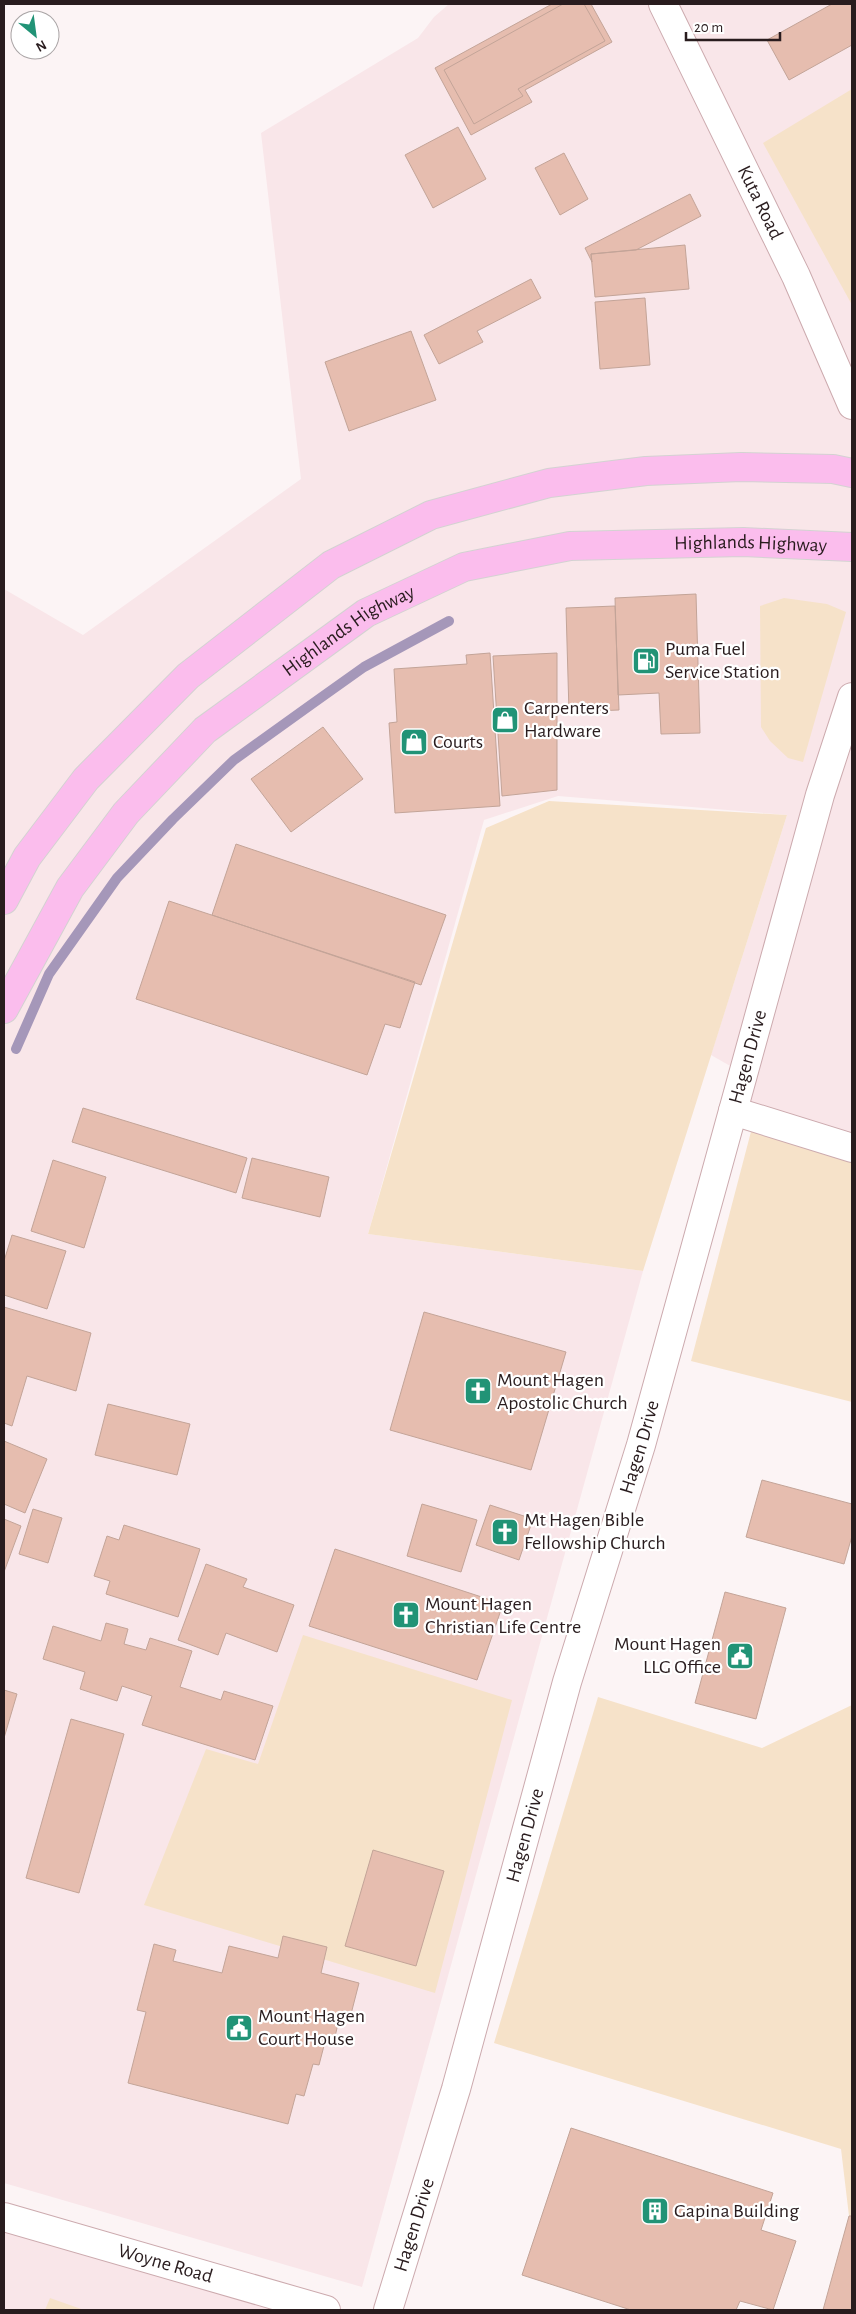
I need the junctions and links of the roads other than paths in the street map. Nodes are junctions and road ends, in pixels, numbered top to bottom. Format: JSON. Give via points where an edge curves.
{"nodes":[{"id":1,"x":663,"y":4,"type":"edge"},
{"id":2,"x":852,"y":405,"type":"edge"},
{"id":3,"x":852,"y":473,"type":"edge"},
{"id":4,"x":852,"y":547,"type":"edge"},
{"id":5,"x":852,"y":697,"type":"edge"},
{"id":6,"x":4,"y":900,"type":"edge"},
{"id":7,"x":4,"y":1009,"type":"edge"},
{"id":8,"x":733,"y":1111,"type":"junction"},
{"id":9,"x":852,"y":1148,"type":"edge"},
{"id":10,"x":4,"y":2217,"type":"edge"},
{"id":11,"x":326,"y":2310,"type":"edge"},
{"id":12,"x":388,"y":2310,"type":"edge"}],
"edges":[{"from":1,"to":2,"type":"street","name":"Kuta Road","via":[[796,276]]},
{"from":3,"to":6,"type":"main road","via":[[833,469],[741,467],[646,471],[549,483],[431,515],[331,565],[188,676],[86,779],[28,857]]},
{"from":4,"to":7,"type":"main road","name":"Highlands Highway","via":[[743,542],[570,546],[464,567],[366,613],[205,730],[126,814],[70,888]]},
{"from":5,"to":8,"type":"street","name":"Hagen Drive","via":[[820,795]]},
{"from":8,"to":9,"type":"street"},
{"from":8,"to":12,"type":"street","name":"Hagen Drive","via":[[641,1445],[567,1682],[456,2088]]},
{"from":10,"to":11,"type":"street","name":"Woyne Road"}]}
